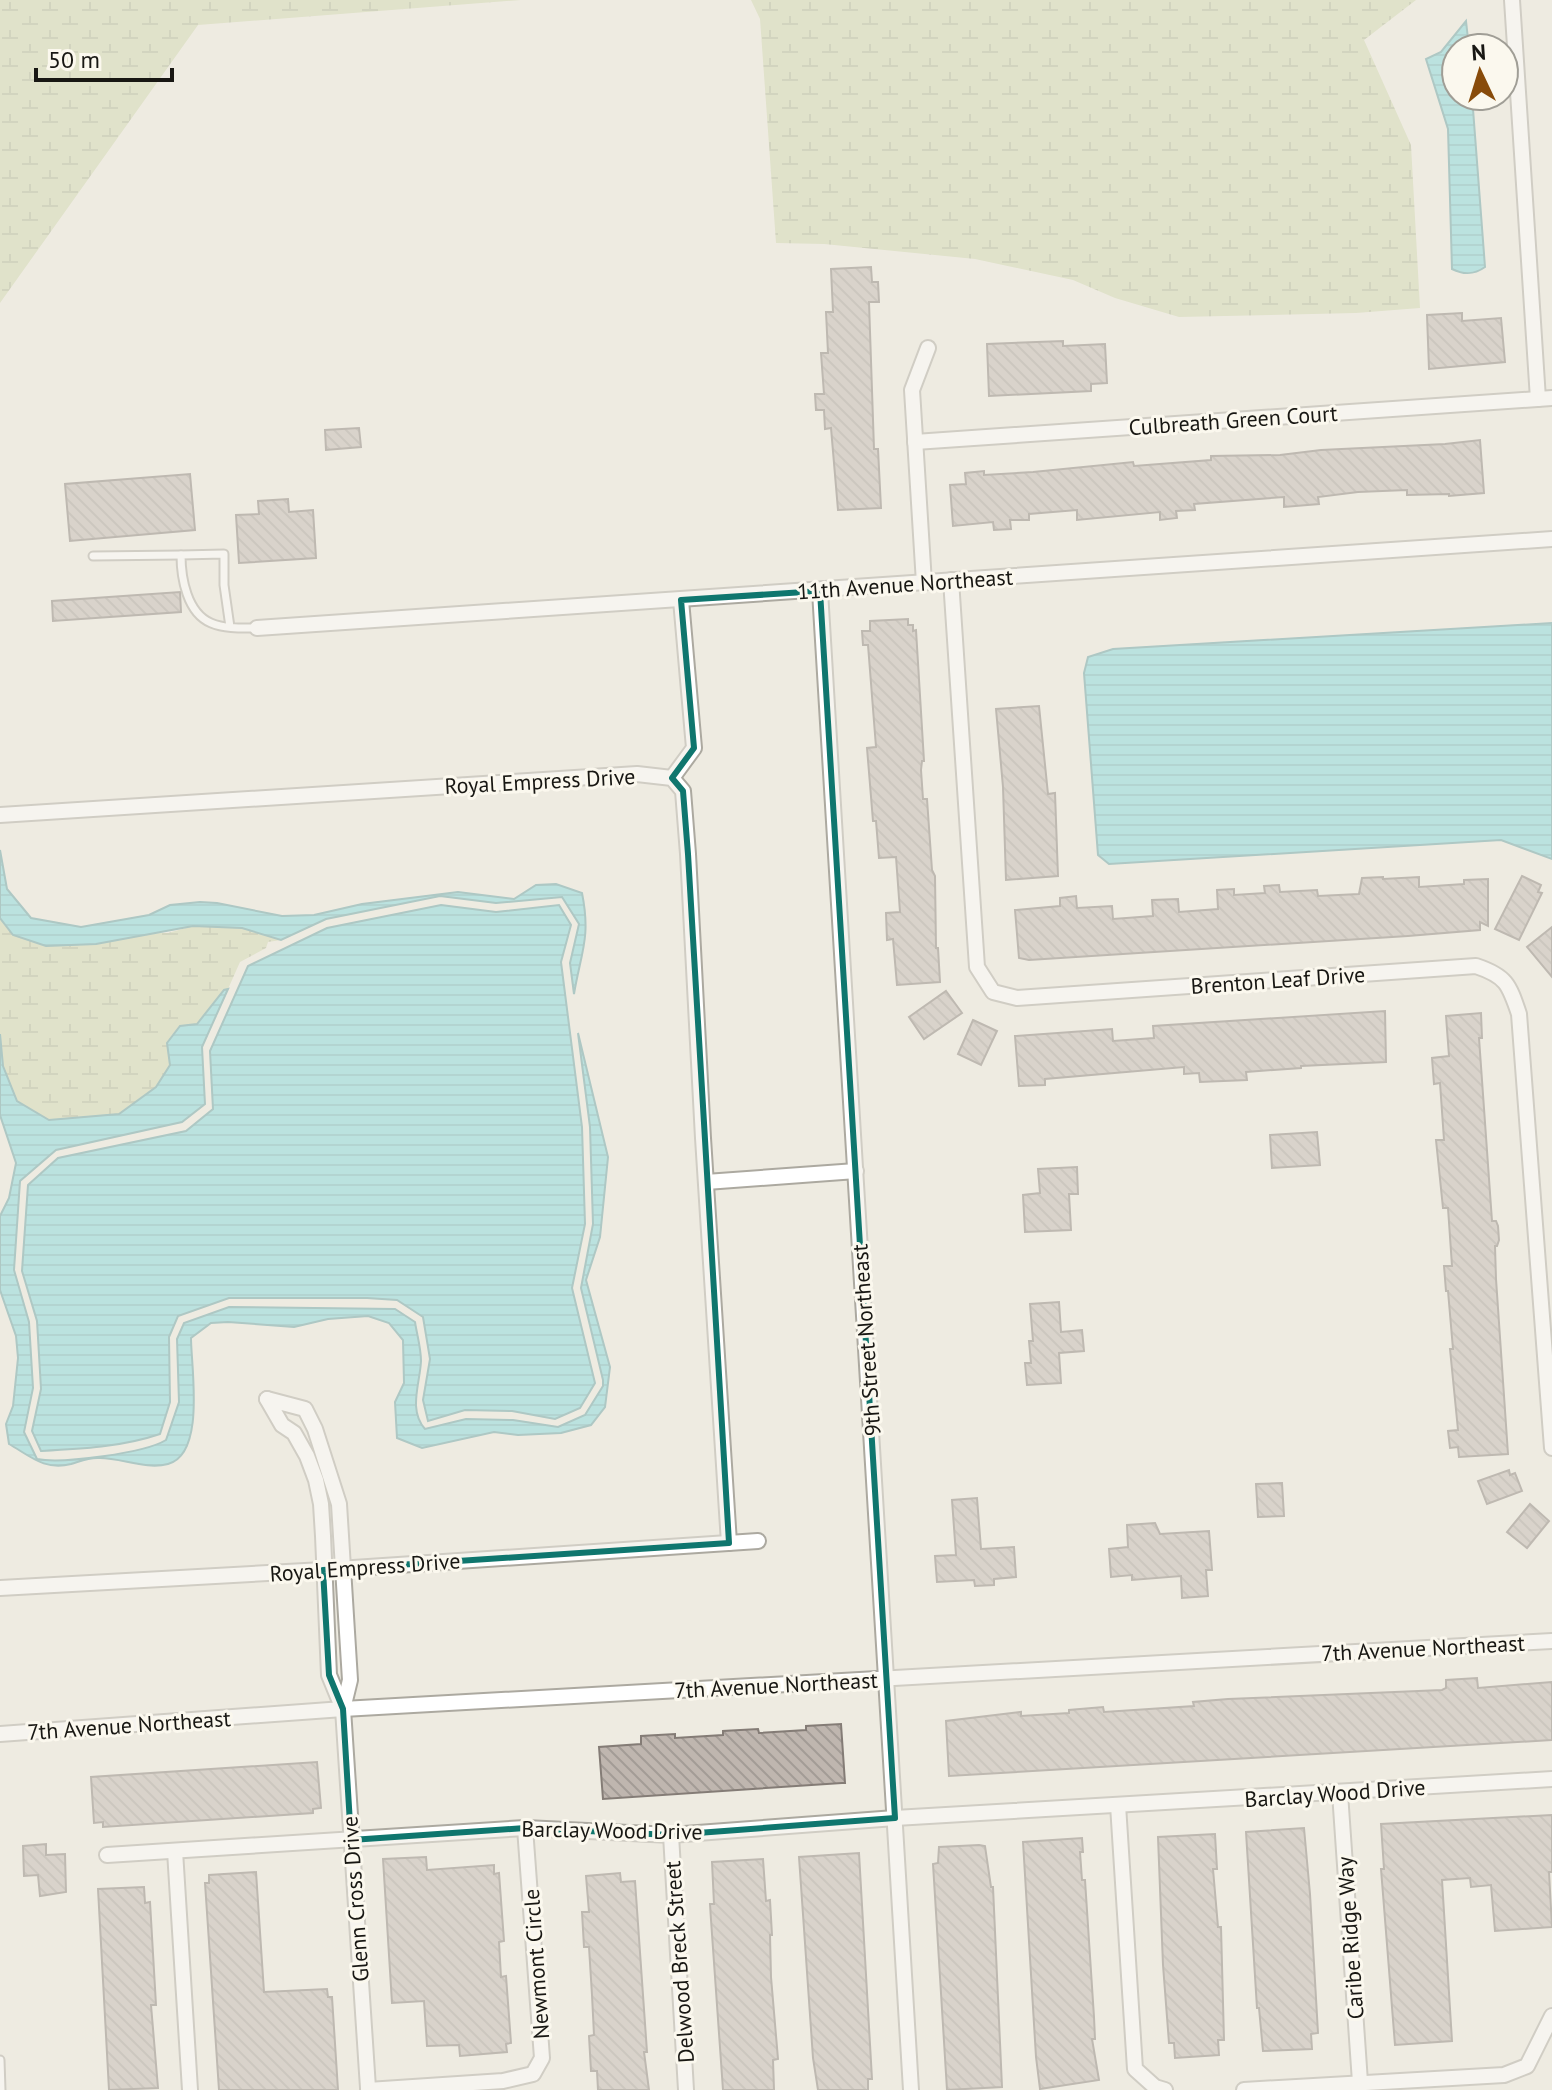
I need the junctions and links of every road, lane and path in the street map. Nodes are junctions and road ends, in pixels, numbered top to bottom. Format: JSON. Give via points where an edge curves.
{"nodes":[{"id":1,"x":1512,"y":0,"type":"edge"},
{"id":2,"x":928,"y":348,"type":"dead end"},
{"id":3,"x":1545,"y":398,"type":"edge"},
{"id":4,"x":915,"y":442,"type":"junction"},
{"id":5,"x":1552,"y":539,"type":"edge"},
{"id":6,"x":181,"y":555,"type":"junction"},
{"id":7,"x":93,"y":556,"type":"dead end"},
{"id":8,"x":951,"y":580,"type":"junction"},
{"id":9,"x":924,"y":583,"type":"junction"},
{"id":10,"x":820,"y":591,"type":"junction"},
{"id":11,"x":681,"y":600,"type":"junction"},
{"id":12,"x":230,"y":627,"type":"junction"},
{"id":13,"x":257,"y":628,"type":"joint"},
{"id":14,"x":672,"y":778,"type":"junction"},
{"id":15,"x":0,"y":815,"type":"edge"},
{"id":16,"x":856,"y":1171,"type":"junction"},
{"id":17,"x":706,"y":1182,"type":"junction"},
{"id":18,"x":1552,"y":1448,"type":"edge"},
{"id":19,"x":758,"y":1541,"type":"dead end"},
{"id":20,"x":729,"y":1543,"type":"junction"},
{"id":21,"x":344,"y":1568,"type":"junction"},
{"id":22,"x":323,"y":1570,"type":"junction"},
{"id":23,"x":0,"y":1588,"type":"edge"},
{"id":24,"x":1552,"y":1641,"type":"edge"},
{"id":25,"x":887,"y":1678,"type":"junction"},
{"id":26,"x":343,"y":1709,"type":"junction"},
{"id":27,"x":0,"y":1734,"type":"edge"},
{"id":28,"x":1552,"y":1779,"type":"edge"},
{"id":29,"x":1340,"y":1793,"type":"junction"},
{"id":30,"x":1118,"y":1805,"type":"junction"},
{"id":31,"x":895,"y":1818,"type":"junction"},
{"id":32,"x":525,"y":1828,"type":"junction"},
{"id":33,"x":671,"y":1835,"type":"junction"},
{"id":34,"x":351,"y":1840,"type":"junction"},
{"id":35,"x":175,"y":1851,"type":"junction"},
{"id":36,"x":107,"y":1855,"type":"dead end"},
{"id":37,"x":1552,"y":2016,"type":"edge"},
{"id":38,"x":0,"y":2060,"type":"edge"},
{"id":39,"x":1360,"y":2082,"type":"junction"},
{"id":40,"x":368,"y":2089,"type":"edge"},
{"id":41,"x":1,"y":2090,"type":"edge"},
{"id":42,"x":190,"y":2090,"type":"edge"},
{"id":43,"x":686,"y":2090,"type":"edge"},
{"id":44,"x":911,"y":2090,"type":"edge"},
{"id":45,"x":1165,"y":2090,"type":"edge"},
{"id":46,"x":1244,"y":2090,"type":"edge"}],
"edges":[{"from":1,"to":3,"type":"street"},
{"from":2,"to":4,"type":"street","via":[[912,390]]},
{"from":3,"to":4,"type":"street","name":"Culbreath Green Court"},
{"from":4,"to":9,"type":"street"},
{"from":5,"to":8,"type":"street","name":"11th Avenue Northeast"},
{"from":6,"to":7,"type":"lane"},
{"from":6,"to":12,"type":"lane","via":[[181,572],[196,613],[212,624]]},
{"from":6,"to":12,"type":"lane","via":[[224,554]]},
{"from":8,"to":9,"type":"street","name":"11th Avenue Northeast"},
{"from":8,"to":18,"type":"street","name":"Brenton Leaf Drive","via":[[977,967],[993,992],[1017,998],[1476,966],[1498,973],[1511,988],[1519,1014]]},
{"from":9,"to":10,"type":"street","name":"11th Avenue Northeast"},
{"from":10,"to":11,"type":"street","name":"11th Avenue Northeast"},
{"from":10,"to":16,"type":"street","name":"9th Street Northeast"},
{"from":11,"to":13,"type":"street","name":"11th Avenue Northeast"},
{"from":11,"to":14,"type":"street","via":[[694,748]]},
{"from":12,"to":13,"type":"lane"},
{"from":14,"to":15,"type":"street","name":"Royal Empress Drive","via":[[637,774]]},
{"from":14,"to":17,"type":"street","via":[[683,791],[685,806]]},
{"from":16,"to":17,"type":"street"},
{"from":16,"to":25,"type":"street","name":"9th Street Northeast"},
{"from":17,"to":20,"type":"street"},
{"from":19,"to":20,"type":"street","name":"Royal Empress Drive"},
{"from":20,"to":21,"type":"street","name":"Royal Empress Drive"},
{"from":21,"to":22,"type":"street","name":"Royal Empress Drive"},
{"from":21,"to":22,"type":"street","via":[[339,1504],[315,1429],[305,1409],[267,1399],[282,1425],[294,1433],[316,1480]]},
{"from":21,"to":26,"type":"street","via":[[350,1680]]},
{"from":22,"to":23,"type":"street","name":"Royal Empress Drive"},
{"from":22,"to":26,"type":"street","via":[[329,1675]]},
{"from":24,"to":25,"type":"street","name":"7th Avenue Northeast"},
{"from":25,"to":26,"type":"street","name":"7th Avenue Northeast"},
{"from":25,"to":31,"type":"street","name":"9th Street Northeast"},
{"from":26,"to":27,"type":"street","name":"7th Avenue Northeast"},
{"from":26,"to":34,"type":"street","name":"Glenn Cross Drive"},
{"from":28,"to":29,"type":"street","name":"Barclay Wood Drive"},
{"from":29,"to":30,"type":"street","name":"Barclay Wood Drive"},
{"from":29,"to":39,"type":"street","name":"Caribe Ridge Way"},
{"from":30,"to":31,"type":"street","name":"Barclay Wood Drive"},
{"from":30,"to":45,"type":"street","via":[[1135,2069]]},
{"from":31,"to":33,"type":"street","name":"Barclay Wood Drive"},
{"from":31,"to":44,"type":"street","name":"9th Street Northeast"},
{"from":32,"to":33,"type":"street","name":"Barclay Wood Drive"},
{"from":32,"to":34,"type":"street","name":"Barclay Wood Drive"},
{"from":32,"to":40,"type":"street","name":"Newmont Circle","via":[[541,2017],[538,2066],[533,2074],[503,2081]]},
{"from":33,"to":43,"type":"street","name":"Delwood Breck Street"},
{"from":34,"to":35,"type":"street","name":"Barclay Wood Drive"},
{"from":34,"to":40,"type":"street","name":"Glenn Cross Drive"},
{"from":35,"to":36,"type":"street","name":"Barclay Wood Drive"},
{"from":35,"to":42,"type":"street"},
{"from":37,"to":39,"type":"street","via":[[1527,2066],[1504,2075]]},
{"from":38,"to":41,"type":"lane"},
{"from":39,"to":46,"type":"street"}]}
